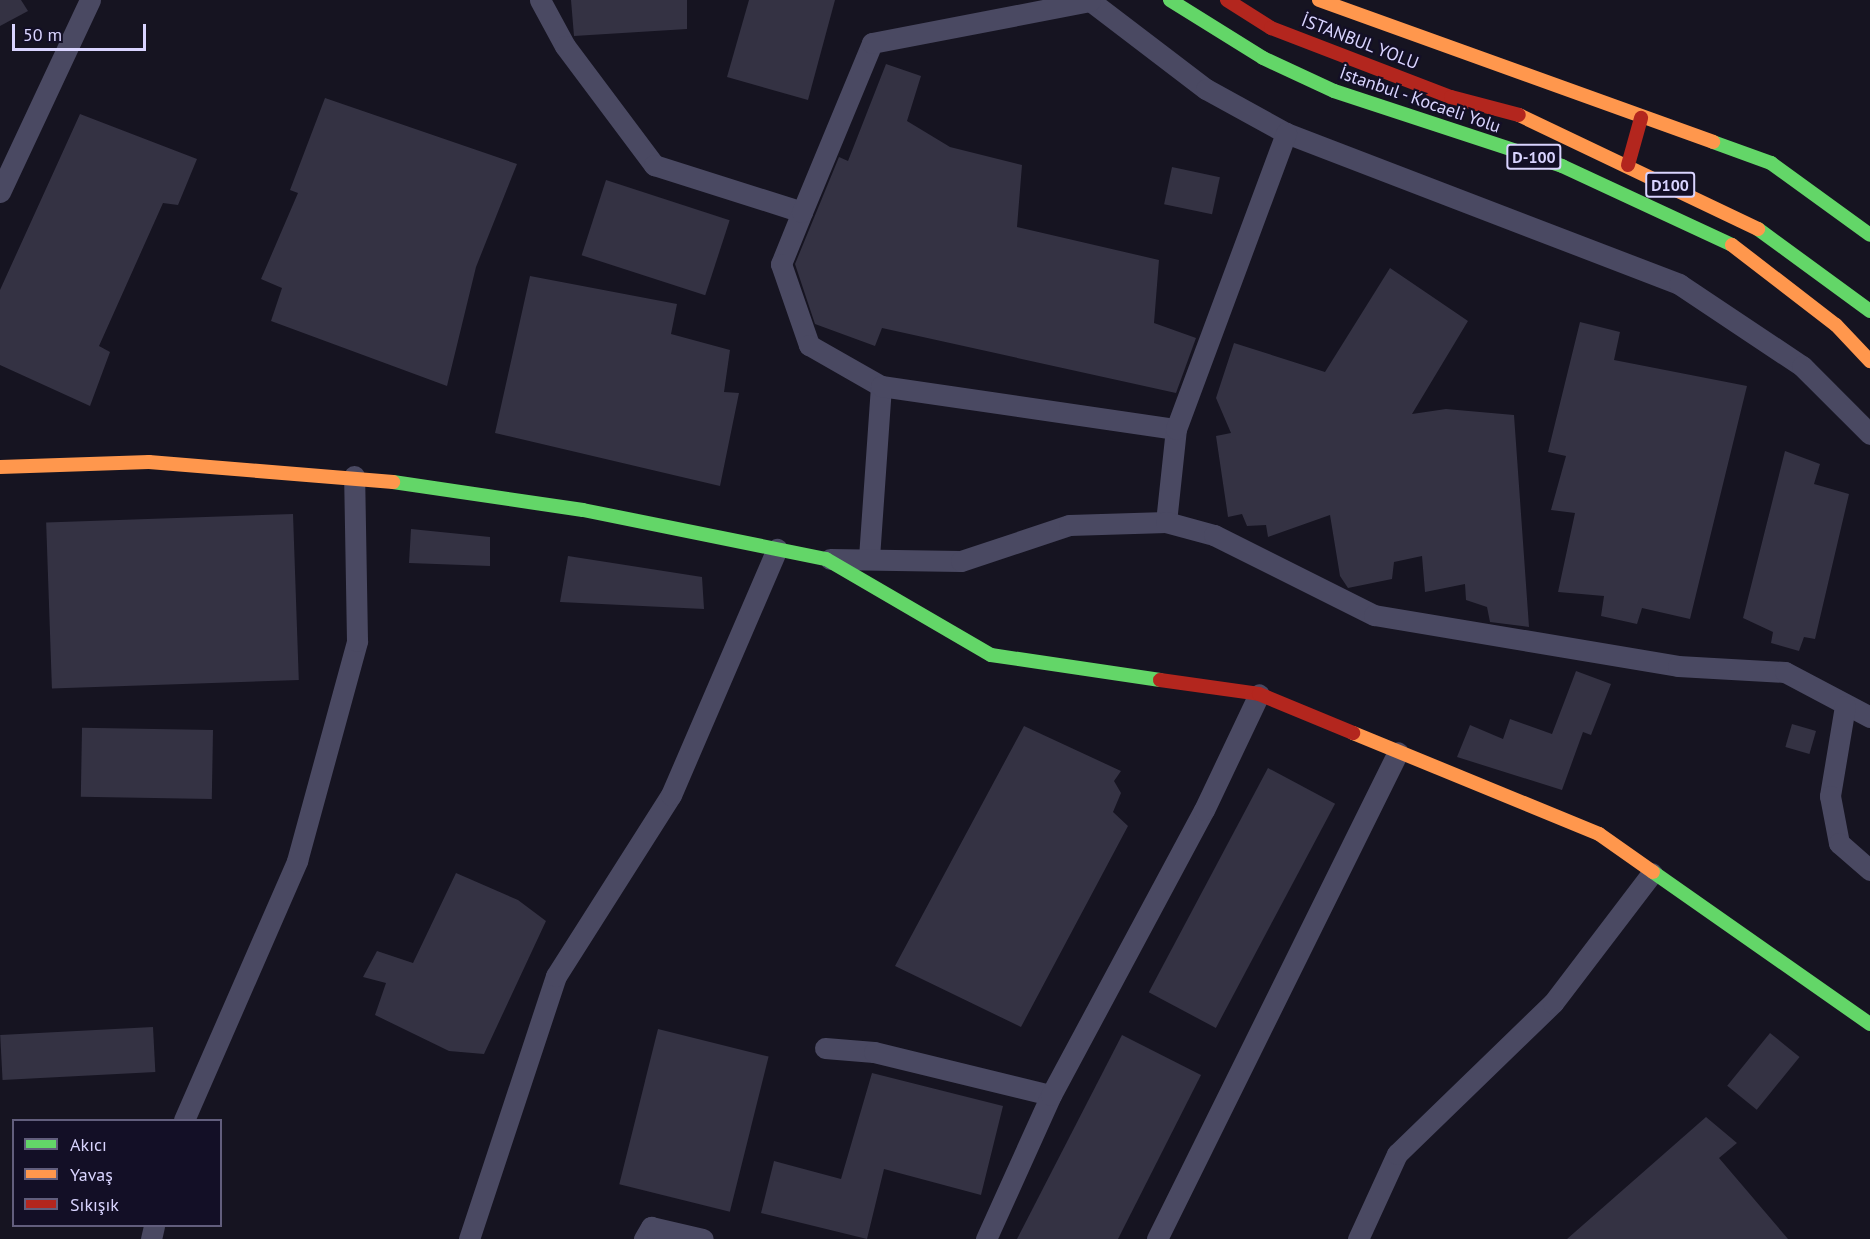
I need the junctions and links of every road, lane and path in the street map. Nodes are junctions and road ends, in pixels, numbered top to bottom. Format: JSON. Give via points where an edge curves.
{"nodes":[{"id":1,"x":90,"y":0,"type":"edge"},
{"id":2,"x":540,"y":0,"type":"edge"},
{"id":3,"x":1170,"y":0,"type":"edge"},
{"id":4,"x":1227,"y":0,"type":"edge"},
{"id":5,"x":1318,"y":0,"type":"edge"},
{"id":6,"x":1090,"y":1,"type":"edge"},
{"id":7,"x":1641,"y":118,"type":"junction"},
{"id":8,"x":1286,"y":133,"type":"junction"},
{"id":9,"x":1628,"y":165,"type":"junction"},
{"id":10,"x":0,"y":192,"type":"edge"},
{"id":11,"x":802,"y":212,"type":"junction"},
{"id":12,"x":1870,"y":235,"type":"edge"},
{"id":13,"x":1870,"y":311,"type":"edge"},
{"id":14,"x":1870,"y":361,"type":"edge"},
{"id":15,"x":881,"y":386,"type":"junction"},
{"id":16,"x":1176,"y":429,"type":"junction"},
{"id":17,"x":1870,"y":435,"type":"edge"},
{"id":18,"x":0,"y":467,"type":"edge"},
{"id":19,"x":354,"y":476,"type":"junction"},
{"id":20,"x":1166,"y":522,"type":"junction"},
{"id":21,"x":777,"y":549,"type":"junction"},
{"id":22,"x":826,"y":559,"type":"junction"},
{"id":23,"x":869,"y":560,"type":"junction"},
{"id":24,"x":1259,"y":694,"type":"junction"},
{"id":25,"x":1845,"y":706,"type":"junction"},
{"id":26,"x":1870,"y":717,"type":"edge"},
{"id":27,"x":1398,"y":752,"type":"junction"},
{"id":28,"x":1870,"y":870,"type":"edge"},
{"id":29,"x":1652,"y":873,"type":"junction"},
{"id":30,"x":1870,"y":1024,"type":"edge"},
{"id":31,"x":825,"y":1048,"type":"dead end"},
{"id":32,"x":1051,"y":1095,"type":"junction"},
{"id":33,"x":184,"y":1119,"type":"edge"},
{"id":34,"x":470,"y":1239,"type":"edge"},
{"id":35,"x":644,"y":1239,"type":"edge"},
{"id":36,"x":703,"y":1239,"type":"edge"},
{"id":37,"x":986,"y":1239,"type":"edge"},
{"id":38,"x":1157,"y":1239,"type":"edge"},
{"id":39,"x":1358,"y":1239,"type":"edge"}],
"edges":[{"from":1,"to":10,"type":"street"},
{"from":2,"to":11,"type":"street","via":[[565,46],[654,165]]},
{"from":3,"to":14,"type":"main road","name":"İstanbul - Kocaeli Yolu","number":"D-100","via":[[1263,58],[1334,91],[1562,166],[1722,238],[1836,325]]},
{"from":4,"to":9,"type":"main road","name":"İSTANBUL YOLU","number":"D100","via":[[1271,28],[1451,97],[1526,117]]},
{"from":5,"to":7,"type":"main road"},
{"from":6,"to":8,"type":"street","via":[[1206,89]]},
{"from":6,"to":11,"type":"street","via":[[872,43]]},
{"from":7,"to":9,"type":"main road"},
{"from":7,"to":12,"type":"main road","via":[[1771,163]]},
{"from":8,"to":16,"type":"street"},
{"from":8,"to":17,"type":"street","via":[[1679,284],[1802,366]]},
{"from":9,"to":13,"type":"main road","number":"D100","via":[[1751,224]]},
{"from":11,"to":15,"type":"street","via":[[781,264],[809,345]]},
{"from":15,"to":16,"type":"street"},
{"from":15,"to":23,"type":"street"},
{"from":16,"to":20,"type":"street"},
{"from":18,"to":19,"type":"main road","via":[[149,462]]},
{"from":19,"to":21,"type":"main road","via":[[583,510]]},
{"from":19,"to":33,"type":"street","via":[[357,641],[297,861]]},
{"from":20,"to":23,"type":"street","via":[[1069,525],[961,561]]},
{"from":20,"to":25,"type":"street","via":[[1214,536],[1374,615],[1678,666],[1785,672]]},
{"from":21,"to":22,"type":"main road"},
{"from":21,"to":34,"type":"street","via":[[670,795],[556,976]]},
{"from":22,"to":23,"type":"street"},
{"from":22,"to":24,"type":"main road","via":[[992,655]]},
{"from":24,"to":27,"type":"main road"},
{"from":24,"to":32,"type":"street","via":[[1204,810]]},
{"from":25,"to":26,"type":"street"},
{"from":25,"to":28,"type":"street","via":[[1830,796],[1839,843]]},
{"from":27,"to":29,"type":"main road","via":[[1599,834]]},
{"from":27,"to":38,"type":"street"},
{"from":29,"to":30,"type":"main road"},
{"from":29,"to":39,"type":"street","via":[[1553,1003],[1397,1154]]},
{"from":31,"to":32,"type":"street","via":[[874,1052]]},
{"from":32,"to":37,"type":"street"},
{"from":35,"to":36,"type":"street","via":[[651,1227]]}]}
